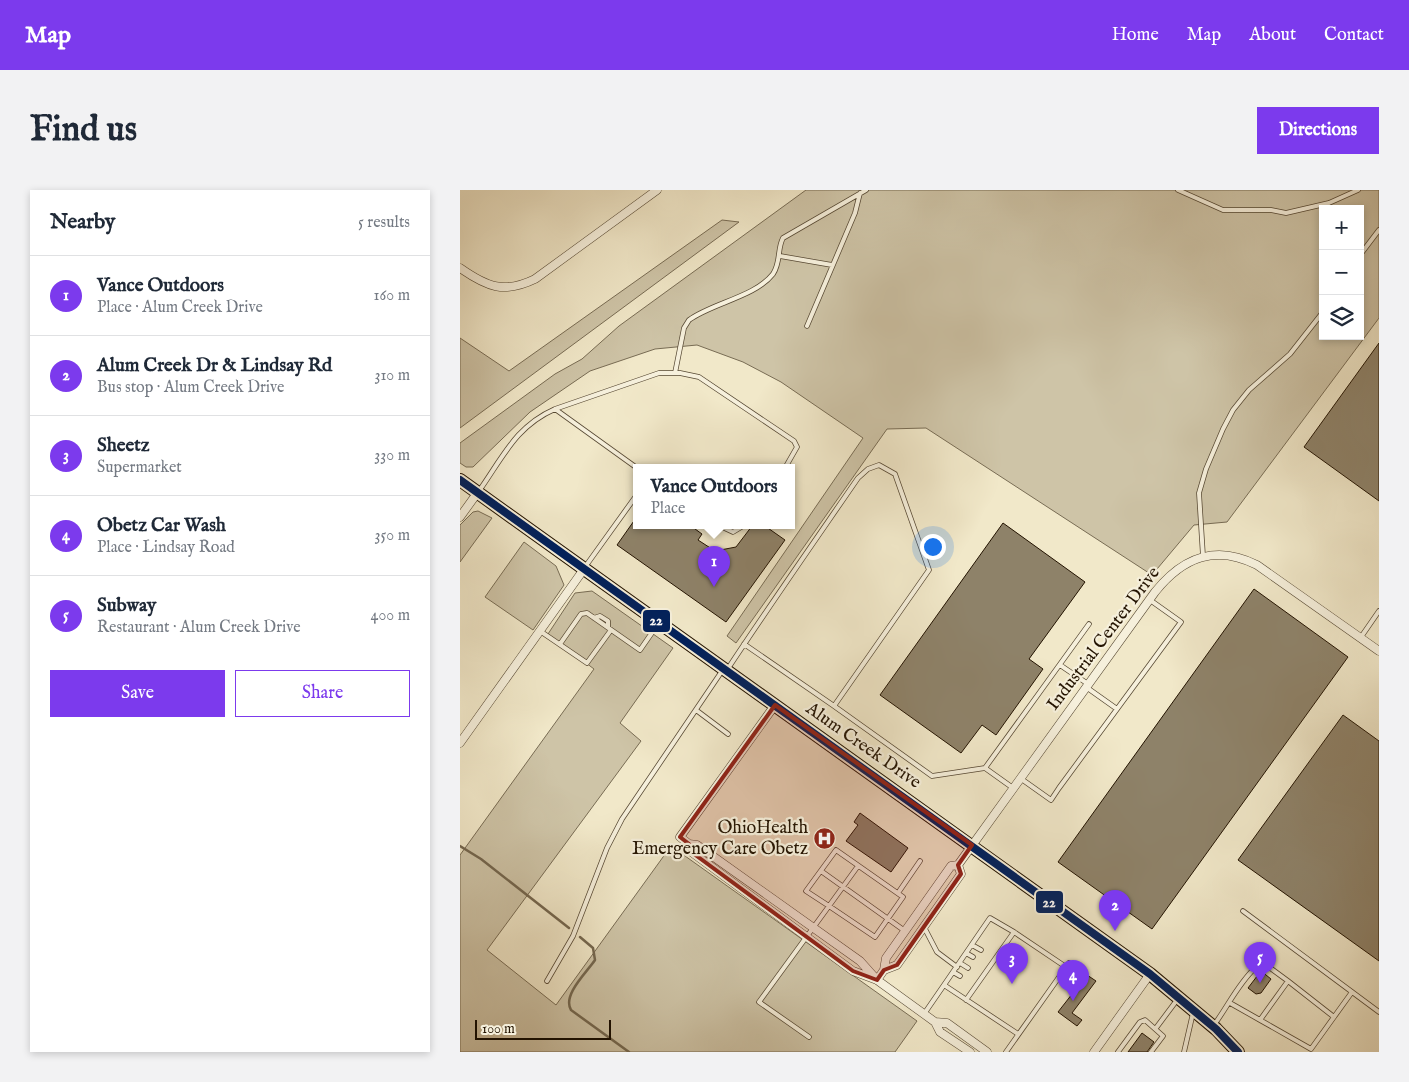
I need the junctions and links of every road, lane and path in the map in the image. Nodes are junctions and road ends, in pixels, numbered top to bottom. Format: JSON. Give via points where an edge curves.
{"nodes":[{"id":1,"x":657,"y":190,"type":"edge"},
{"id":2,"x":866,"y":190,"type":"edge"},
{"id":3,"x":1178,"y":190,"type":"edge"},
{"id":4,"x":1358,"y":190,"type":"edge"},
{"id":5,"x":860,"y":193,"type":"junction"},
{"id":6,"x":1379,"y":230,"type":"edge"},
{"id":7,"x":1364,"y":250,"type":"edge"},
{"id":8,"x":780,"y":256,"type":"junction"},
{"id":9,"x":832,"y":265,"type":"junction"},
{"id":10,"x":460,"y":268,"type":"edge"},
{"id":11,"x":1319,"y":317,"type":"edge"},
{"id":12,"x":807,"y":326,"type":"dead end"},
{"id":13,"x":675,"y":373,"type":"junction"},
{"id":14,"x":555,"y":409,"type":"junction"},
{"id":15,"x":787,"y":464,"type":"edge"},
{"id":16,"x":633,"y":465,"type":"edge"},
{"id":17,"x":460,"y":480,"type":"edge"},
{"id":18,"x":478,"y":492,"type":"junction"},
{"id":19,"x":633,"y":500,"type":"edge"},
{"id":20,"x":460,"y":517,"type":"edge"},
{"id":21,"x":726,"y":529,"type":"edge"},
{"id":22,"x":738,"y":529,"type":"edge"},
{"id":23,"x":1203,"y":556,"type":"junction"},
{"id":24,"x":584,"y":569,"type":"junction"},
{"id":25,"x":1150,"y":599,"type":"junction"},
{"id":26,"x":1379,"y":611,"type":"edge"},
{"id":27,"x":659,"y":622,"type":"junction"},
{"id":28,"x":1089,"y":624,"type":"dead end"},
{"id":29,"x":609,"y":628,"type":"junction"},
{"id":30,"x":540,"y":631,"type":"junction"},
{"id":31,"x":1360,"y":638,"type":"junction"},
{"id":32,"x":560,"y":644,"type":"junction"},
{"id":33,"x":744,"y":644,"type":"junction"},
{"id":34,"x":1379,"y":651,"type":"edge"},
{"id":35,"x":1060,"y":665,"type":"junction"},
{"id":36,"x":725,"y":669,"type":"junction"},
{"id":37,"x":1087,"y":686,"type":"junction"},
{"id":38,"x":775,"y":705,"type":"junction"},
{"id":39,"x":834,"y":706,"type":"junction"},
{"id":40,"x":1117,"y":709,"type":"junction"},
{"id":41,"x":696,"y":710,"type":"junction"},
{"id":42,"x":728,"y":734,"type":"dead end"},
{"id":43,"x":460,"y":743,"type":"edge"},
{"id":44,"x":985,"y":768,"type":"junction"},
{"id":45,"x":1020,"y":778,"type":"junction"},
{"id":46,"x":1013,"y":788,"type":"junction"},
{"id":47,"x":689,"y":844,"type":"junction"},
{"id":48,"x":972,"y":845,"type":"junction"},
{"id":49,"x":920,"y":861,"type":"dead end"},
{"id":50,"x":958,"y":865,"type":"junction"},
{"id":51,"x":858,"y":866,"type":"junction"},
{"id":52,"x":821,"y":871,"type":"junction"},
{"id":53,"x":843,"y":887,"type":"junction"},
{"id":54,"x":898,"y":893,"type":"junction"},
{"id":55,"x":830,"y":906,"type":"junction"},
{"id":56,"x":1243,"y":911,"type":"dead end"},
{"id":57,"x":888,"y":919,"type":"junction"},
{"id":58,"x":924,"y":927,"type":"junction"},
{"id":59,"x":813,"y":929,"type":"junction"},
{"id":60,"x":905,"y":930,"type":"junction"},
{"id":61,"x":1014,"y":932,"type":"junction"},
{"id":62,"x":980,"y":933,"type":"junction"},
{"id":63,"x":807,"y":937,"type":"junction"},
{"id":64,"x":986,"y":937,"type":"dead end"},
{"id":65,"x":998,"y":944,"type":"dead end"},
{"id":66,"x":972,"y":945,"type":"junction"},
{"id":67,"x":1003,"y":947,"type":"junction"},
{"id":68,"x":981,"y":950,"type":"dead end"},
{"id":69,"x":966,"y":953,"type":"junction"},
{"id":70,"x":990,"y":956,"type":"dead end"},
{"id":71,"x":973,"y":957,"type":"dead end"},
{"id":72,"x":995,"y":959,"type":"junction"},
{"id":73,"x":960,"y":962,"type":"junction"},
{"id":74,"x":956,"y":967,"type":"junction"},
{"id":75,"x":968,"y":968,"type":"dead end"},
{"id":76,"x":884,"y":970,"type":"junction"},
{"id":77,"x":953,"y":972,"type":"junction"},
{"id":78,"x":977,"y":974,"type":"dead end"},
{"id":79,"x":1150,"y":974,"type":"junction"},
{"id":80,"x":960,"y":976,"type":"dead end"},
{"id":81,"x":982,"y":977,"type":"junction"},
{"id":82,"x":877,"y":980,"type":"junction"},
{"id":83,"x":547,"y":981,"type":"dead end"},
{"id":84,"x":1288,"y":981,"type":"junction"},
{"id":85,"x":944,"y":985,"type":"junction"},
{"id":86,"x":1352,"y":992,"type":"junction"},
{"id":87,"x":1179,"y":998,"type":"junction"},
{"id":88,"x":966,"y":1000,"type":"junction"},
{"id":89,"x":1230,"y":1003,"type":"junction"},
{"id":90,"x":1193,"y":1010,"type":"junction"},
{"id":91,"x":1379,"y":1012,"type":"edge"},
{"id":92,"x":924,"y":1014,"type":"junction"},
{"id":93,"x":1334,"y":1018,"type":"junction"},
{"id":94,"x":1260,"y":1020,"type":"junction"},
{"id":95,"x":936,"y":1022,"type":"junction"},
{"id":96,"x":1212,"y":1026,"type":"junction"},
{"id":97,"x":1156,"y":1028,"type":"junction"},
{"id":98,"x":1018,"y":1034,"type":"junction"},
{"id":99,"x":809,"y":1037,"type":"dead end"},
{"id":100,"x":1311,"y":1051,"type":"edge"},
{"id":101,"x":970,"y":1052,"type":"edge"},
{"id":102,"x":986,"y":1052,"type":"edge"},
{"id":103,"x":1006,"y":1052,"type":"edge"},
{"id":104,"x":1094,"y":1052,"type":"edge"},
{"id":105,"x":1118,"y":1052,"type":"edge"},
{"id":106,"x":1151,"y":1052,"type":"edge"},
{"id":107,"x":1184,"y":1052,"type":"edge"},
{"id":108,"x":1238,"y":1052,"type":"edge"}],
"edges":[{"from":1,"to":10,"type":"street","via":[[525,284],[503,288],[493,286],[473,278]]},
{"from":2,"to":5,"type":"lane"},
{"from":3,"to":4,"type":"lane","via":[[1223,210],[1286,213],[1329,203]]},
{"from":5,"to":8,"type":"lane","via":[[783,238]]},
{"from":5,"to":9,"type":"lane","via":[[855,213]]},
{"from":6,"to":7,"type":"lane"},
{"from":8,"to":9,"type":"lane"},
{"from":8,"to":13,"type":"lane","via":[[772,274],[762,284],[689,320],[684,328]]},
{"from":9,"to":12,"type":"lane"},
{"from":11,"to":23,"type":"lane","via":[[1290,354],[1249,390],[1223,429],[1199,493]]},
{"from":13,"to":14,"type":"lane","via":[[659,374]]},
{"from":13,"to":15,"type":"lane","via":[[699,377],[794,441],[797,447]]},
{"from":14,"to":16,"type":"lane"},
{"from":14,"to":18,"type":"lane","via":[[536,418],[517,436]]},
{"from":17,"to":18,"type":"main road","name":"Alum Creek Drive"},
{"from":18,"to":20,"type":"street"},
{"from":18,"to":24,"type":"main road","name":"Alum Creek Drive"},
{"from":19,"to":24,"type":"lane"},
{"from":21,"to":22,"type":"lane","via":[[733,532]]},
{"from":23,"to":25,"type":"street","name":"Industrial Center Drive","via":[[1186,563],[1166,578]]},
{"from":23,"to":31,"type":"street","name":"Industrial Center Drive","via":[[1226,554],[1243,557]]},
{"from":24,"to":27,"type":"main road","name":"Alum Creek Drive"},
{"from":24,"to":30,"type":"street"},
{"from":25,"to":37,"type":"street","name":"Industrial Center Drive"},
{"from":25,"to":40,"type":"lane","via":[[1180,622]]},
{"from":26,"to":31,"type":"lane"},
{"from":27,"to":29,"type":"lane","via":[[640,650]]},
{"from":27,"to":36,"type":"main road","name":"Alum Creek Drive"},
{"from":28,"to":35,"type":"lane"},
{"from":29,"to":32,"type":"lane","via":[[587,613],[581,614]]},
{"from":29,"to":32,"type":"lane","via":[[587,663]]},
{"from":30,"to":32,"type":"lane"},
{"from":30,"to":43,"type":"street"},
{"from":31,"to":34,"type":"street","name":"Industrial Center Drive"},
{"from":33,"to":36,"type":"lane"},
{"from":33,"to":39,"type":"lane"},
{"from":33,"to":39,"type":"lane","via":[[858,478],[868,469],[879,466],[895,474],[929,570]]},
{"from":35,"to":37,"type":"lane"},
{"from":35,"to":44,"type":"lane"},
{"from":36,"to":38,"type":"main road","name":"Alum Creek Drive"},
{"from":36,"to":41,"type":"lane"},
{"from":37,"to":40,"type":"lane"},
{"from":37,"to":45,"type":"street","name":"Industrial Center Drive"},
{"from":38,"to":47,"type":"street","via":[[680,837]]},
{"from":38,"to":48,"type":"main road","name":"Alum Creek Drive"},
{"from":39,"to":44,"type":"lane","via":[[932,776]]},
{"from":40,"to":45,"type":"lane","via":[[1051,800]]},
{"from":41,"to":42,"type":"lane"},
{"from":41,"to":83,"type":"lane","via":[[622,819],[572,936]]},
{"from":44,"to":46,"type":"lane"},
{"from":45,"to":46,"type":"street","name":"Industrial Center Drive"},
{"from":46,"to":48,"type":"street","name":"Industrial Center Drive"},
{"from":47,"to":59,"type":"street","via":[[696,844]]},
{"from":47,"to":63,"type":"street","via":[[690,852]]},
{"from":48,"to":50,"type":"street","name":"Industrial Center Drive"},
{"from":48,"to":79,"type":"main road","name":"Alum Creek Drive"},
{"from":49,"to":54,"type":"lane"},
{"from":50,"to":58,"type":"street","via":[[961,874]]},
{"from":50,"to":60,"type":"street","via":[[951,866]]},
{"from":51,"to":52,"type":"lane","via":[[836,850]]},
{"from":51,"to":53,"type":"lane"},
{"from":51,"to":54,"type":"lane"},
{"from":52,"to":53,"type":"lane"},
{"from":52,"to":55,"type":"lane","via":[[806,891]]},
{"from":53,"to":55,"type":"lane"},
{"from":53,"to":57,"type":"lane"},
{"from":54,"to":57,"type":"lane","via":[[903,897]]},
{"from":55,"to":57,"type":"lane","via":[[875,937]]},
{"from":55,"to":59,"type":"lane"},
{"from":56,"to":86,"type":"lane"},
{"from":57,"to":60,"type":"lane"},
{"from":58,"to":74,"type":"lane","via":[[937,952]]},
{"from":58,"to":76,"type":"street","via":[[897,965]]},
{"from":59,"to":63,"type":"lane"},
{"from":59,"to":82,"type":"street","via":[[860,961]]},
{"from":60,"to":76,"type":"street","via":[[886,958]]},
{"from":61,"to":62,"type":"lane","via":[[990,918]]},
{"from":61,"to":67,"type":"lane"},
{"from":61,"to":98,"type":"lane","via":[[1067,965]]},
{"from":62,"to":64,"type":"lane"},
{"from":62,"to":66,"type":"lane"},
{"from":63,"to":82,"type":"street","via":[[853,971]]},
{"from":63,"to":99,"type":"lane","via":[[759,1002]]},
{"from":65,"to":67,"type":"lane"},
{"from":66,"to":68,"type":"lane"},
{"from":66,"to":69,"type":"lane"},
{"from":67,"to":72,"type":"lane"},
{"from":69,"to":71,"type":"lane"},
{"from":69,"to":73,"type":"lane"},
{"from":70,"to":72,"type":"lane"},
{"from":72,"to":81,"type":"lane"},
{"from":73,"to":74,"type":"lane"},
{"from":73,"to":75,"type":"lane"},
{"from":74,"to":77,"type":"lane"},
{"from":76,"to":82,"type":"street"},
{"from":77,"to":80,"type":"lane"},
{"from":77,"to":85,"type":"lane"},
{"from":78,"to":81,"type":"lane"},
{"from":79,"to":87,"type":"main road","name":"Alum Creek Drive"},
{"from":79,"to":104,"type":"street"},
{"from":81,"to":88,"type":"lane"},
{"from":82,"to":92,"type":"street"},
{"from":84,"to":89,"type":"lane","via":[[1269,967],[1255,968]]},
{"from":84,"to":93,"type":"lane"},
{"from":84,"to":94,"type":"lane"},
{"from":85,"to":88,"type":"lane"},
{"from":85,"to":92,"type":"lane"},
{"from":86,"to":91,"type":"lane"},
{"from":86,"to":93,"type":"lane"},
{"from":87,"to":90,"type":"main road","name":"Alum Creek Drive"},
{"from":87,"to":97,"type":"lane"},
{"from":88,"to":98,"type":"lane"},
{"from":89,"to":94,"type":"lane"},
{"from":89,"to":96,"type":"lane"},
{"from":90,"to":96,"type":"main road","name":"Alum Creek Drive"},
{"from":90,"to":107,"type":"lane"},
{"from":92,"to":95,"type":"street"},
{"from":93,"to":100,"type":"lane"},
{"from":94,"to":100,"type":"lane"},
{"from":95,"to":101,"type":"street","via":[[940,1032]]},
{"from":95,"to":102,"type":"street","via":[[947,1023]]},
{"from":96,"to":108,"type":"main road","name":"Alum Creek Drive"},
{"from":97,"to":105,"type":"lane","via":[[1145,1020],[1140,1022]]},
{"from":97,"to":106,"type":"lane","via":[[1163,1036]]},
{"from":98,"to":103,"type":"lane"}]}
